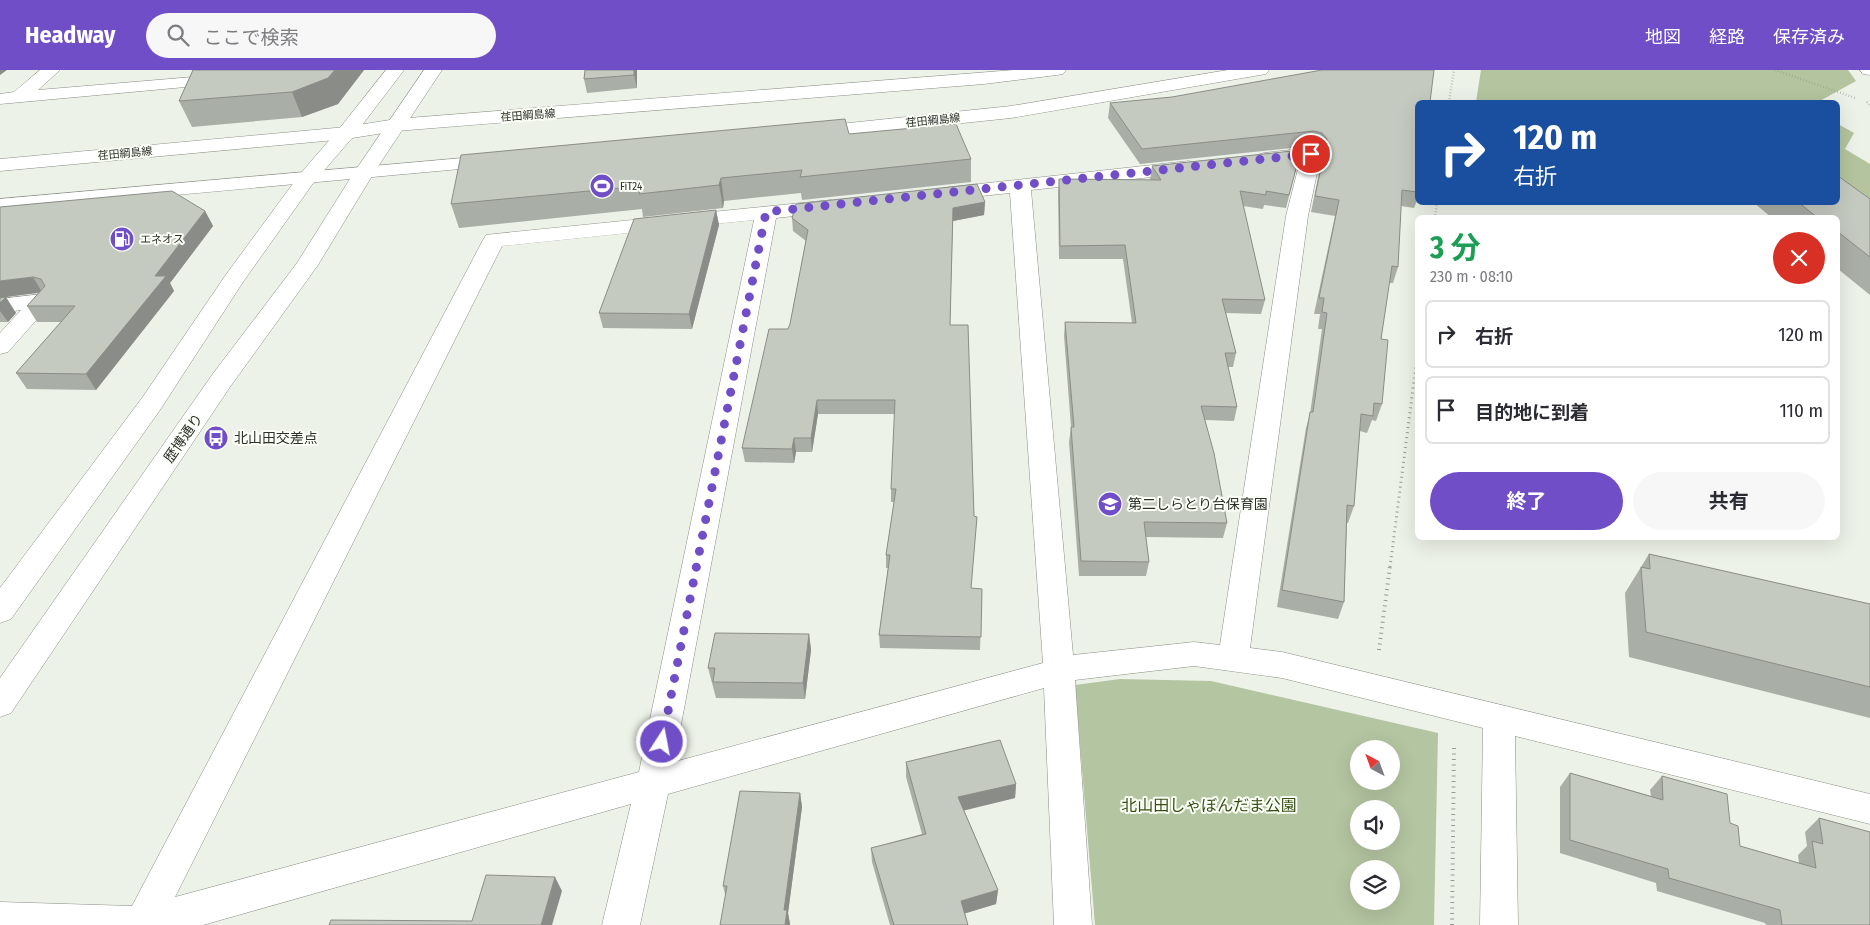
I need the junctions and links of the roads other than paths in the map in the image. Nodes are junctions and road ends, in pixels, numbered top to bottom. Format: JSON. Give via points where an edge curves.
{"nodes":[{"id":1,"x":51,"y":70,"type":"edge"},
{"id":2,"x":267,"y":70,"type":"edge"},
{"id":3,"x":395,"y":70,"type":"edge"},
{"id":4,"x":433,"y":70,"type":"edge"},
{"id":5,"x":1057,"y":70,"type":"edge"},
{"id":6,"x":1260,"y":70,"type":"edge"},
{"id":7,"x":19,"y":97,"type":"junction"},
{"id":8,"x":0,"y":99,"type":"edge"},
{"id":9,"x":396,"y":125,"type":"junction"},
{"id":10,"x":346,"y":134,"type":"junction"},
{"id":11,"x":788,"y":135,"type":"edge"},
{"id":12,"x":519,"y":159,"type":"edge"},
{"id":13,"x":1243,"y":161,"type":"edge"},
{"id":14,"x":1214,"y":164,"type":"edge"},
{"id":15,"x":0,"y":165,"type":"edge"},
{"id":16,"x":364,"y":172,"type":"junction"},
{"id":17,"x":307,"y":178,"type":"junction"},
{"id":18,"x":1020,"y":186,"type":"junction"},
{"id":19,"x":922,"y":196,"type":"edge"},
{"id":20,"x":854,"y":204,"type":"edge"},
{"id":21,"x":0,"y":205,"type":"edge"},
{"id":22,"x":766,"y":212,"type":"junction"},
{"id":23,"x":0,"y":306,"type":"edge"},
{"id":24,"x":0,"y":347,"type":"edge"},
{"id":25,"x":0,"y":611,"type":"edge"},
{"id":26,"x":1233,"y":659,"type":"junction"},
{"id":27,"x":1059,"y":671,"type":"junction"},
{"id":28,"x":0,"y":704,"type":"edge"},
{"id":29,"x":1499,"y":718,"type":"junction"},
{"id":30,"x":654,"y":781,"type":"junction"},
{"id":31,"x":1870,"y":809,"type":"edge"},
{"id":32,"x":0,"y":920,"type":"edge"},
{"id":33,"x":142,"y":924,"type":"edge"},
{"id":34,"x":621,"y":925,"type":"edge"},
{"id":35,"x":1073,"y":925,"type":"edge"},
{"id":36,"x":1499,"y":925,"type":"edge"}],
"edges":[{"from":1,"to":7,"type":"street"},
{"from":2,"to":7,"type":"street","via":[[262,75]]},
{"from":3,"to":10,"type":"street"},
{"from":4,"to":9,"type":"street","name":"歴博通り"},
{"from":5,"to":9,"type":"street","name":"荏田綱島線","via":[[984,79]]},
{"from":6,"to":11,"type":"street","name":"荏田綱島線","via":[[1011,112]]},
{"from":7,"to":8,"type":"street"},
{"from":9,"to":10,"type":"street","name":"荏田綱島線"},
{"from":9,"to":16,"type":"street","name":"歴博通り"},
{"from":10,"to":15,"type":"street","name":"荏田綱島線"},
{"from":10,"to":17,"type":"street"},
{"from":12,"to":16,"type":"street"},
{"from":13,"to":26,"type":"street","via":[[1311,154],[1297,216]]},
{"from":14,"to":18,"type":"street"},
{"from":16,"to":17,"type":"street"},
{"from":16,"to":28,"type":"street","name":"歴博通り","via":[[307,265],[221,381]]},
{"from":17,"to":21,"type":"street"},
{"from":17,"to":25,"type":"street","via":[[150,404]]},
{"from":18,"to":19,"type":"street"},
{"from":18,"to":27,"type":"street"},
{"from":20,"to":22,"type":"street"},
{"from":22,"to":30,"type":"street"},
{"from":22,"to":33,"type":"street","via":[[494,240]]},
{"from":23,"to":24,"type":"street","via":[[42,301]]},
{"from":26,"to":27,"type":"street","via":[[1194,654]]},
{"from":26,"to":29,"type":"street","via":[[1282,665]]},
{"from":27,"to":30,"type":"street"},
{"from":27,"to":35,"type":"street"},
{"from":29,"to":31,"type":"street"},
{"from":29,"to":36,"type":"street"},
{"from":30,"to":33,"type":"street"},
{"from":30,"to":34,"type":"street"},
{"from":32,"to":33,"type":"street"}]}
